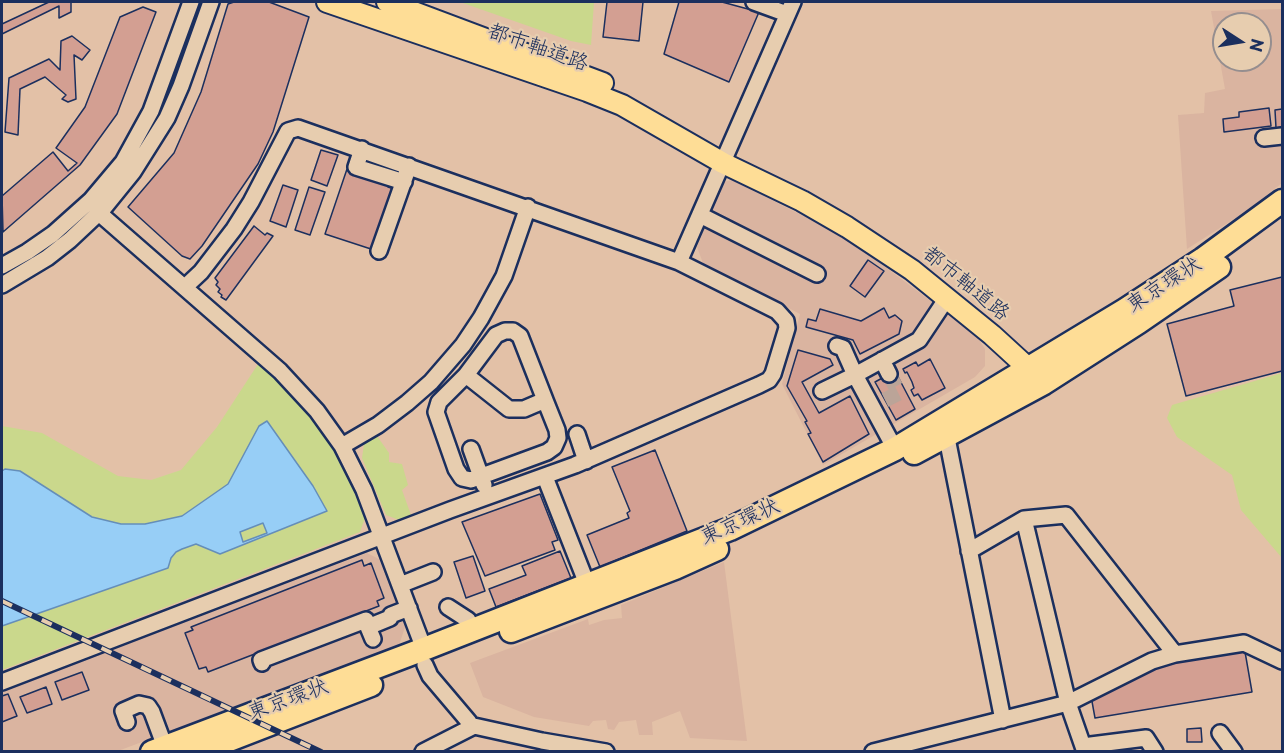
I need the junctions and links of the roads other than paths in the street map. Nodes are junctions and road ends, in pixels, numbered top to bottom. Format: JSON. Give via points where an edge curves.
{"nodes":[{"id":1,"x":191,"y":2,"type":"edge"},
{"id":2,"x":211,"y":2,"type":"edge"},
{"id":3,"x":327,"y":2,"type":"edge"},
{"id":4,"x":387,"y":2,"type":"edge"},
{"id":5,"x":754,"y":2,"type":"edge"},
{"id":6,"x":790,"y":8,"type":"edge"},
{"id":7,"x":1282,"y":136,"type":"edge"},
{"id":8,"x":1264,"y":138,"type":"dead end"},
{"id":9,"x":362,"y":149,"type":"junction"},
{"id":10,"x":723,"y":163,"type":"junction"},
{"id":11,"x":409,"y":166,"type":"junction"},
{"id":12,"x":404,"y":182,"type":"junction"},
{"id":13,"x":1282,"y":201,"type":"edge"},
{"id":14,"x":528,"y":207,"type":"junction"},
{"id":15,"x":99,"y":213,"type":"junction"},
{"id":16,"x":700,"y":215,"type":"junction"},
{"id":17,"x":1282,"y":220,"type":"edge"},
{"id":18,"x":379,"y":251,"type":"dead end"},
{"id":19,"x":679,"y":262,"type":"junction"},
{"id":20,"x":2,"y":266,"type":"edge"},
{"id":21,"x":817,"y":274,"type":"dead end"},
{"id":22,"x":2,"y":285,"type":"edge"},
{"id":23,"x":185,"y":287,"type":"junction"},
{"id":24,"x":947,"y":298,"type":"junction"},
{"id":25,"x":837,"y":346,"type":"dead end"},
{"id":26,"x":466,"y":375,"type":"junction"},
{"id":27,"x":855,"y":375,"type":"junction"},
{"id":28,"x":1037,"y":376,"type":"junction"},
{"id":29,"x":822,"y":391,"type":"dead end"},
{"id":30,"x":545,"y":400,"type":"junction"},
{"id":31,"x":945,"y":428,"type":"junction"},
{"id":32,"x":577,"y":434,"type":"dead end"},
{"id":33,"x":342,"y":446,"type":"junction"},
{"id":34,"x":895,"y":448,"type":"junction"},
{"id":35,"x":471,"y":449,"type":"dead end"},
{"id":36,"x":580,"y":468,"type":"junction"},
{"id":37,"x":481,"y":477,"type":"junction"},
{"id":38,"x":545,"y":477,"type":"junction"},
{"id":39,"x":489,"y":496,"type":"junction"},
{"id":40,"x":1024,"y":519,"type":"junction"},
{"id":41,"x":382,"y":536,"type":"junction"},
{"id":42,"x":969,"y":551,"type":"junction"},
{"id":43,"x":434,"y":572,"type":"dead end"},
{"id":44,"x":587,"y":584,"type":"junction"},
{"id":45,"x":400,"y":585,"type":"junction"},
{"id":46,"x":448,"y":607,"type":"dead end"},
{"id":47,"x":409,"y":608,"type":"junction"},
{"id":48,"x":472,"y":630,"type":"junction"},
{"id":49,"x":1175,"y":654,"type":"junction"},
{"id":50,"x":424,"y":657,"type":"junction"},
{"id":51,"x":1282,"y":661,"type":"edge"},
{"id":52,"x":262,"y":663,"type":"dead end"},
{"id":53,"x":2,"y":682,"type":"edge"},
{"id":54,"x":1068,"y":703,"type":"junction"},
{"id":55,"x":1003,"y":720,"type":"junction"},
{"id":56,"x":127,"y":722,"type":"dead end"},
{"id":57,"x":470,"y":726,"type":"junction"},
{"id":58,"x":1220,"y":733,"type":"dead end"},
{"id":59,"x":1151,"y":745,"type":"edge"},
{"id":60,"x":158,"y":749,"type":"edge"},
{"id":61,"x":1084,"y":749,"type":"edge"},
{"id":62,"x":198,"y":752,"type":"edge"},
{"id":63,"x":423,"y":752,"type":"edge"},
{"id":64,"x":606,"y":752,"type":"edge"},
{"id":65,"x":873,"y":752,"type":"edge"},
{"id":66,"x":1234,"y":752,"type":"edge"}],
"edges":[{"from":1,"to":20,"type":"street","via":[[151,111],[123,162],[91,200],[53,234]]},
{"from":2,"to":15,"type":"street","via":[[167,118],[133,172]]},
{"from":3,"to":10,"type":"main road","name":"都市軸道路","via":[[622,105]]},
{"from":4,"to":10,"type":"main road","name":"都市軸道路","via":[[637,98]]},
{"from":5,"to":6,"type":"street"},
{"from":6,"to":10,"type":"street"},
{"from":7,"to":8,"type":"street"},
{"from":9,"to":11,"type":"street"},
{"from":9,"to":12,"type":"street","via":[[356,167]]},
{"from":9,"to":23,"type":"street","via":[[292,128],[284,136],[278,161],[234,229]]},
{"from":10,"to":16,"type":"street"},
{"from":10,"to":24,"type":"main road","name":"都市軸道路","via":[[847,227]]},
{"from":11,"to":12,"type":"street"},
{"from":11,"to":14,"type":"street","via":[[489,189]]},
{"from":12,"to":18,"type":"street"},
{"from":13,"to":28,"type":"highway","name":"東京環状"},
{"from":14,"to":19,"type":"street"},
{"from":14,"to":33,"type":"street","via":[[504,276],[463,345],[407,403]]},
{"from":15,"to":22,"type":"street","via":[[47,258]]},
{"from":15,"to":23,"type":"street"},
{"from":16,"to":19,"type":"street"},
{"from":16,"to":21,"type":"street"},
{"from":17,"to":28,"type":"highway","name":"東京環状","via":[[1139,322]]},
{"from":19,"to":36,"type":"street","via":[[777,311],[792,334],[776,368],[769,380]]},
{"from":23,"to":33,"type":"street","via":[[298,388]]},
{"from":24,"to":27,"type":"street","via":[[926,316],[919,340],[886,367]]},
{"from":24,"to":28,"type":"main road","name":"都市軸道路"},
{"from":25,"to":27,"type":"street","via":[[843,348]]},
{"from":26,"to":30,"type":"street","via":[[509,409],[524,409]]},
{"from":26,"to":30,"type":"street","via":[[496,334],[513,331],[520,336]]},
{"from":26,"to":37,"type":"street","via":[[439,402],[436,412],[456,470],[462,478]]},
{"from":27,"to":29,"type":"street"},
{"from":27,"to":34,"type":"street","via":[[879,404]]},
{"from":28,"to":31,"type":"highway","name":"東京環状"},
{"from":30,"to":37,"type":"street","via":[[557,430],[555,447]]},
{"from":31,"to":34,"type":"highway","name":"東京環状"},
{"from":31,"to":42,"type":"street"},
{"from":31,"to":50,"type":"highway","name":"東京環状","via":[[807,508],[675,568]]},
{"from":32,"to":36,"type":"street"},
{"from":33,"to":41,"type":"street"},
{"from":34,"to":44,"type":"highway","name":"東京環状","via":[[730,529]]},
{"from":35,"to":37,"type":"street"},
{"from":36,"to":38,"type":"street"},
{"from":37,"to":39,"type":"street"},
{"from":38,"to":39,"type":"street"},
{"from":38,"to":44,"type":"street"},
{"from":39,"to":41,"type":"street","via":[[411,533]]},
{"from":40,"to":42,"type":"street"},
{"from":40,"to":49,"type":"street","via":[[1066,515]]},
{"from":40,"to":54,"type":"street"},
{"from":41,"to":45,"type":"street"},
{"from":41,"to":53,"type":"street"},
{"from":42,"to":55,"type":"street"},
{"from":43,"to":45,"type":"street"},
{"from":44,"to":48,"type":"highway","name":"東京環状"},
{"from":45,"to":47,"type":"street"},
{"from":46,"to":48,"type":"street","via":[[468,620]]},
{"from":47,"to":50,"type":"street"},
{"from":47,"to":52,"type":"street","via":[[391,615],[388,612],[369,629],[261,660]]},
{"from":48,"to":50,"type":"highway","name":"東京環状"},
{"from":49,"to":51,"type":"street","via":[[1244,643]]},
{"from":49,"to":54,"type":"street","via":[[1152,661]]},
{"from":50,"to":57,"type":"street","via":[[430,676]]},
{"from":50,"to":60,"type":"highway","name":"東京環状"},
{"from":50,"to":62,"type":"highway","name":"東京環状"},
{"from":54,"to":55,"type":"street"},
{"from":54,"to":61,"type":"street"},
{"from":55,"to":65,"type":"street"},
{"from":56,"to":60,"type":"street","via":[[123,711],[138,704],[148,706]]},
{"from":57,"to":63,"type":"street"},
{"from":57,"to":64,"type":"street"},
{"from":58,"to":66,"type":"street"},
{"from":59,"to":61,"type":"street"}]}
